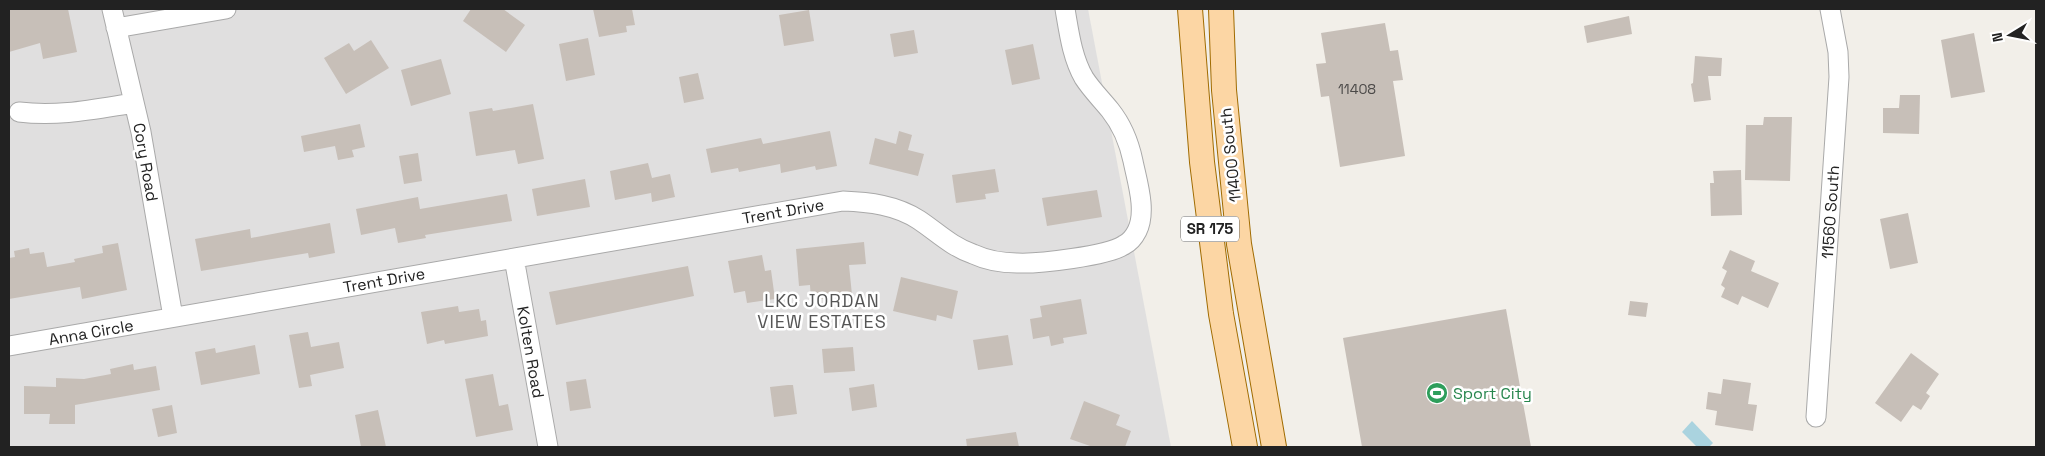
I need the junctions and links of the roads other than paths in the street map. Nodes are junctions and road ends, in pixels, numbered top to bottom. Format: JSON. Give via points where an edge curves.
{"nodes":[{"id":1,"x":112,"y":9,"type":"edge"},
{"id":2,"x":226,"y":9,"type":"edge"},
{"id":3,"x":1065,"y":9,"type":"edge"},
{"id":4,"x":1190,"y":9,"type":"edge"},
{"id":5,"x":1221,"y":9,"type":"edge"},
{"id":6,"x":1830,"y":9,"type":"edge"},
{"id":7,"x":116,"y":28,"type":"junction"},
{"id":8,"x":134,"y":103,"type":"junction"},
{"id":9,"x":19,"y":112,"type":"dead end"},
{"id":10,"x":514,"y":258,"type":"junction"},
{"id":11,"x":174,"y":317,"type":"junction"},
{"id":12,"x":9,"y":346,"type":"edge"},
{"id":13,"x":1816,"y":417,"type":"dead end"},
{"id":14,"x":548,"y":447,"type":"edge"},
{"id":15,"x":1245,"y":447,"type":"edge"},
{"id":16,"x":1274,"y":447,"type":"edge"}],
"edges":[{"from":1,"to":7,"type":"street","name":"Cory Road"},
{"from":2,"to":7,"type":"street"},
{"from":3,"to":10,"type":"street","name":"Trent Drive","via":[[1075,59],[1084,78],[1123,128],[1133,160],[1141,206],[1140,219],[1138,230],[1124,246],[1042,262],[994,260],[956,247],[918,219],[901,211],[876,204],[843,201]]},
{"from":4,"to":15,"type":"main road","name":"11400 South","number":"SR 175","via":[[1202,162],[1221,314]]},
{"from":5,"to":16,"type":"main road","name":"11400 South","number":"SR 175","via":[[1224,90],[1239,244]]},
{"from":6,"to":13,"type":"street","name":"11560 South","via":[[1839,77]]},
{"from":7,"to":8,"type":"street","name":"Cory Road"},
{"from":8,"to":9,"type":"street","via":[[65,114]]},
{"from":8,"to":11,"type":"street","name":"Cory Road"},
{"from":10,"to":11,"type":"street","name":"Trent Drive"},
{"from":10,"to":14,"type":"street","name":"Kolten Road"},
{"from":11,"to":12,"type":"street","name":"Anna Circle"}]}
